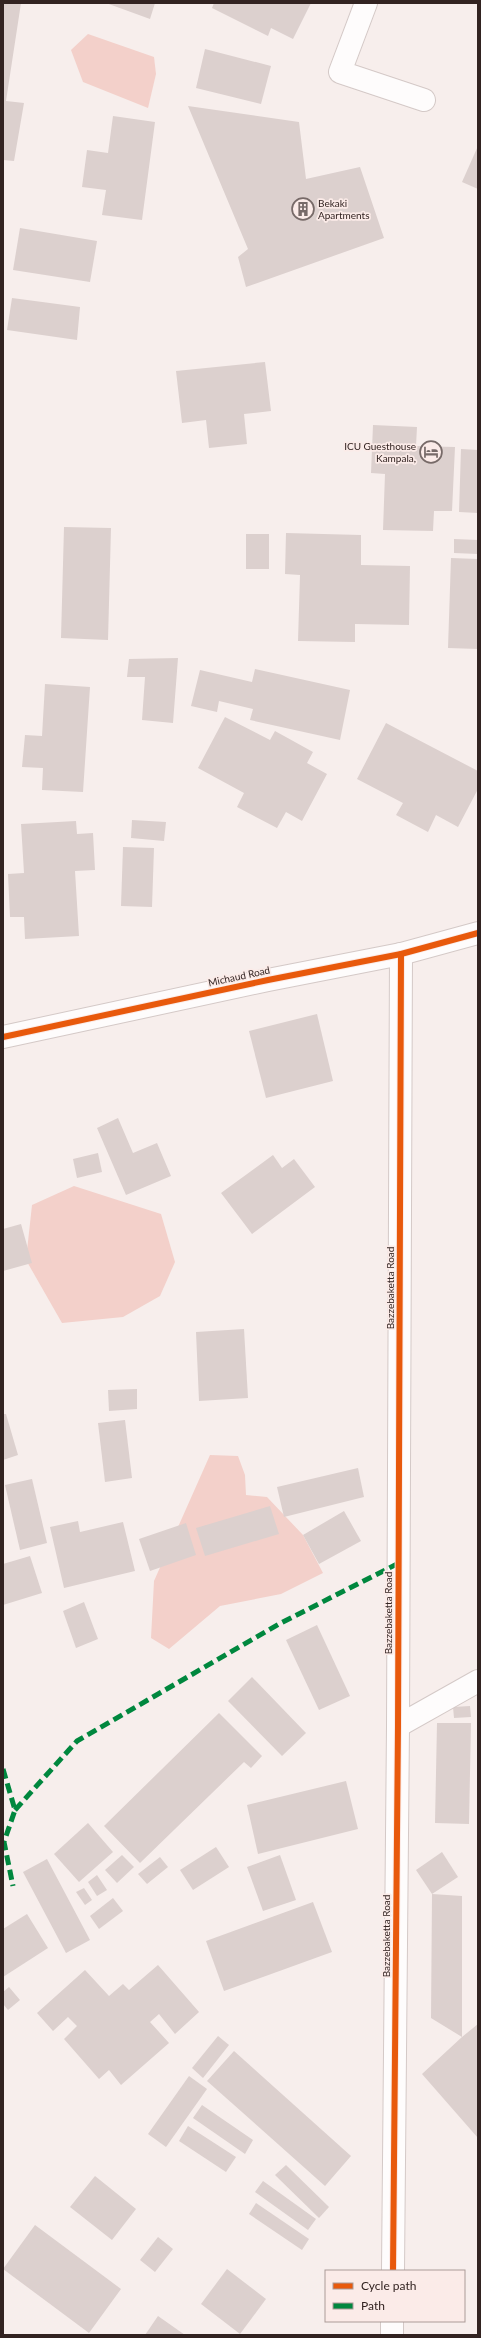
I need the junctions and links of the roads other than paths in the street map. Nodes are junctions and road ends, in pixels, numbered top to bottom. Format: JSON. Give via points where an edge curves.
{"nodes":[{"id":1,"x":366,"y":3,"type":"edge"},
{"id":2,"x":424,"y":100,"type":"dead end"},
{"id":3,"x":478,"y":933,"type":"edge"},
{"id":4,"x":401,"y":954,"type":"junction"},
{"id":5,"x":3,"y":1037,"type":"edge"},
{"id":6,"x":478,"y":1681,"type":"edge"},
{"id":7,"x":398,"y":1726,"type":"junction"},
{"id":8,"x":393,"y":2270,"type":"edge"},
{"id":9,"x":392,"y":2322,"type":"edge"},
{"id":10,"x":392,"y":2335,"type":"edge"}],
"edges":[{"from":1,"to":2,"type":"street","via":[[340,72]]},
{"from":3,"to":4,"type":"street","name":"Michaud Road"},
{"from":4,"to":5,"type":"street","name":"Michaud Road"},
{"from":4,"to":7,"type":"street","name":"Bazzebaketta Road"},
{"from":6,"to":7,"type":"street"},
{"from":7,"to":8,"type":"street","name":"Bazzebaketta Road"},
{"from":9,"to":10,"type":"street"}]}
